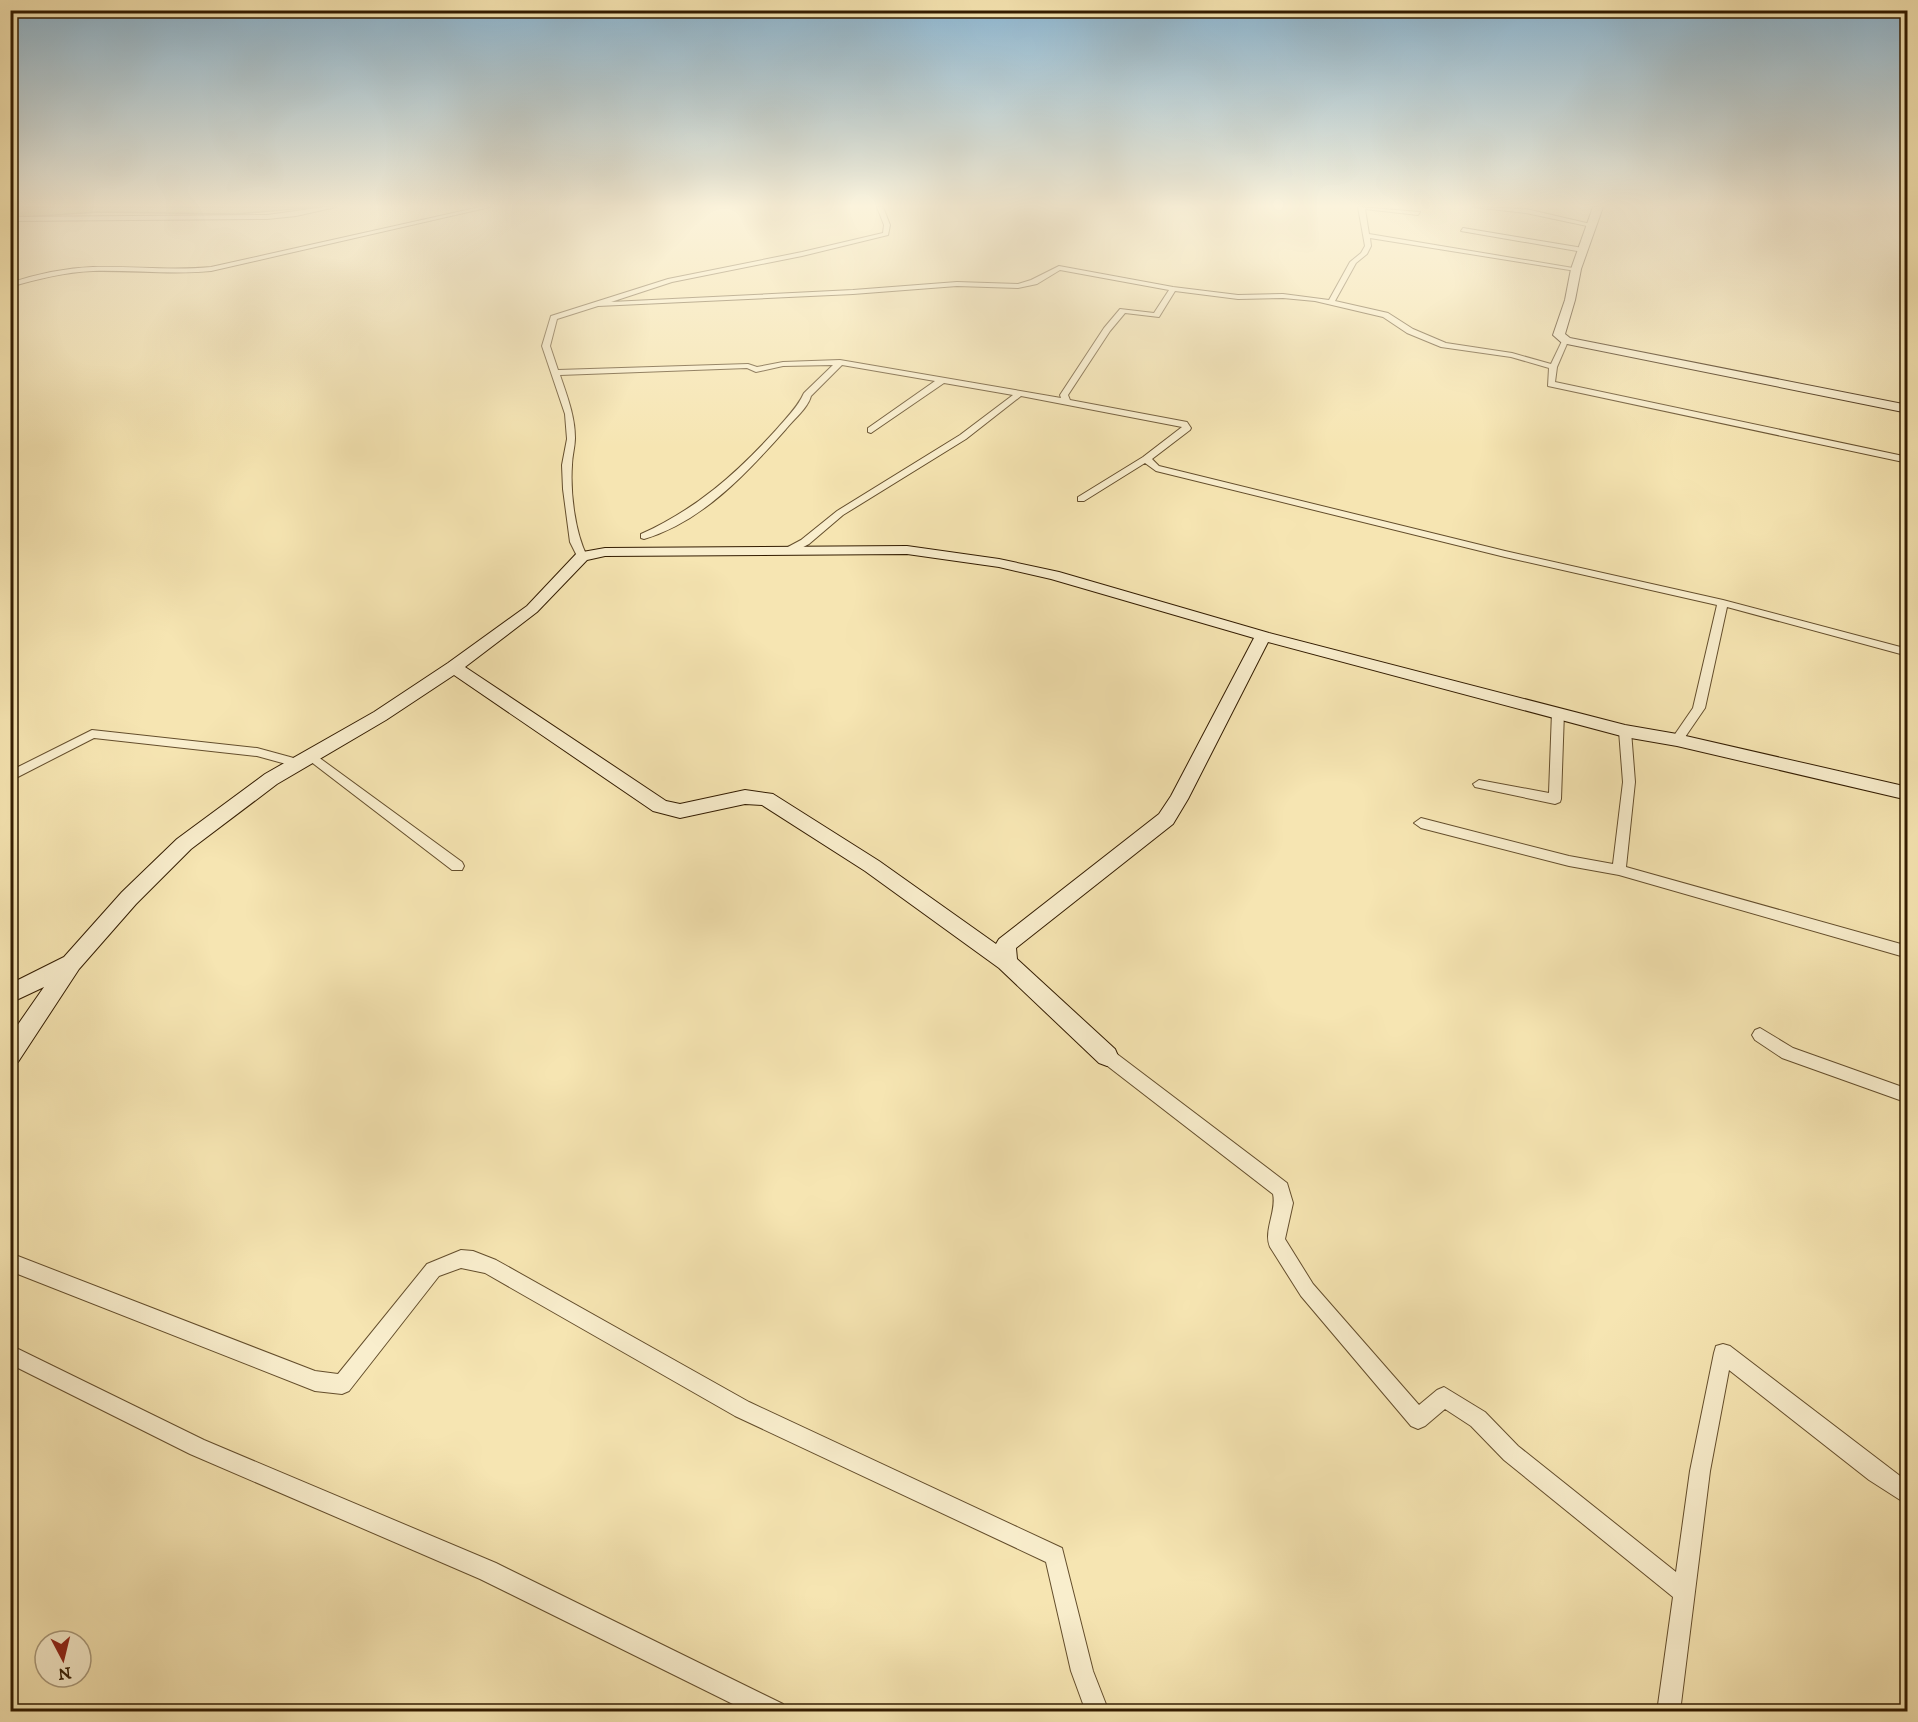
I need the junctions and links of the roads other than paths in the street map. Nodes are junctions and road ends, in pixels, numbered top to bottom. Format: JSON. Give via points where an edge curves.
{"nodes":[{"id":1,"x":650,"y":287,"type":"edge"},
{"id":2,"x":913,"y":287,"type":"edge"},
{"id":3,"x":1159,"y":287,"type":"edge"},
{"id":4,"x":1339,"y":287,"type":"edge"},
{"id":5,"x":1572,"y":287,"type":"edge"},
{"id":6,"x":1173,"y":290,"type":"junction"},
{"id":7,"x":1331,"y":303,"type":"junction"},
{"id":8,"x":601,"y":305,"type":"junction"},
{"id":9,"x":1566,"y":341,"type":"junction"},
{"id":10,"x":840,"y":362,"type":"junction"},
{"id":11,"x":1553,"y":367,"type":"junction"},
{"id":12,"x":556,"y":374,"type":"junction"},
{"id":13,"x":942,"y":380,"type":"junction"},
{"id":14,"x":1019,"y":394,"type":"junction"},
{"id":15,"x":1067,"y":402,"type":"junction"},
{"id":16,"x":1908,"y":410,"type":"edge"},
{"id":17,"x":872,"y":430,"type":"dead end"},
{"id":18,"x":1146,"y":459,"type":"junction"},
{"id":19,"x":1908,"y":460,"type":"edge"},
{"id":20,"x":1081,"y":500,"type":"dead end"},
{"id":21,"x":644,"y":536,"type":"dead end"},
{"id":22,"x":790,"y":550,"type":"junction"},
{"id":23,"x":582,"y":556,"type":"junction"},
{"id":24,"x":1723,"y":603,"type":"junction"},
{"id":25,"x":1263,"y":636,"type":"junction"},
{"id":26,"x":1908,"y":653,"type":"edge"},
{"id":27,"x":454,"y":667,"type":"junction"},
{"id":28,"x":1558,"y":712,"type":"junction"},
{"id":29,"x":1625,"y":731,"type":"junction"},
{"id":30,"x":1677,"y":740,"type":"junction"},
{"id":31,"x":303,"y":759,"type":"junction"},
{"id":32,"x":10,"y":777,"type":"edge"},
{"id":33,"x":1479,"y":784,"type":"dead end"},
{"id":34,"x":1908,"y":794,"type":"edge"},
{"id":35,"x":1421,"y":823,"type":"dead end"},
{"id":36,"x":457,"y":866,"type":"dead end"},
{"id":37,"x":1619,"y":870,"type":"junction"},
{"id":38,"x":1908,"y":952,"type":"edge"},
{"id":39,"x":1006,"y":962,"type":"junction"},
{"id":40,"x":72,"y":963,"type":"junction"},
{"id":41,"x":10,"y":994,"type":"edge"},
{"id":42,"x":1760,"y":1035,"type":"dead end"},
{"id":43,"x":10,"y":1055,"type":"edge"},
{"id":44,"x":1107,"y":1056,"type":"joint"},
{"id":45,"x":1908,"y":1096,"type":"edge"},
{"id":46,"x":10,"y":1262,"type":"edge"},
{"id":47,"x":10,"y":1354,"type":"edge"},
{"id":48,"x":1908,"y":1495,"type":"edge"},
{"id":49,"x":1684,"y":1592,"type":"junction"},
{"id":50,"x":775,"y":1712,"type":"edge"},
{"id":51,"x":1098,"y":1712,"type":"edge"},
{"id":52,"x":1668,"y":1712,"type":"edge"}],
"edges":[{"from":1,"to":8,"type":"street"},
{"from":2,"to":8,"type":"street"},
{"from":3,"to":6,"type":"street"},
{"from":4,"to":7,"type":"street"},
{"from":5,"to":9,"type":"street","via":[[1559,335]]},
{"from":6,"to":7,"type":"street","via":[[1238,297],[1302,297]]},
{"from":6,"to":15,"type":"street","via":[[1156,315],[1123,311],[1064,395]]},
{"from":7,"to":11,"type":"street","via":[[1384,315],[1444,345]]},
{"from":8,"to":12,"type":"street","via":[[554,318],[546,346]]},
{"from":9,"to":11,"type":"street"},
{"from":9,"to":16,"type":"street"},
{"from":10,"to":12,"type":"street","via":[[783,364],[756,370],[737,366]]},
{"from":10,"to":13,"type":"street"},
{"from":10,"to":21,"type":"street","via":[[734,482],[674,524]]},
{"from":11,"to":19,"type":"street","via":[[1551,384]]},
{"from":12,"to":23,"type":"street","via":[[571,427],[568,489],[575,542]]},
{"from":13,"to":14,"type":"street"},
{"from":13,"to":17,"type":"street"},
{"from":14,"to":15,"type":"street"},
{"from":14,"to":22,"type":"street","via":[[963,437],[840,513]]},
{"from":15,"to":18,"type":"street","via":[[1184,424],[1187,428]]},
{"from":18,"to":20,"type":"street"},
{"from":18,"to":24,"type":"street","via":[[1156,468]]},
{"from":22,"to":23,"type":"street","via":[[605,552]]},
{"from":22,"to":25,"type":"street","via":[[907,550],[999,563],[1054,575]]},
{"from":23,"to":27,"type":"street","via":[[532,609]]},
{"from":24,"to":26,"type":"street"},
{"from":24,"to":30,"type":"street","via":[[1699,708]]},
{"from":25,"to":28,"type":"street"},
{"from":25,"to":39,"type":"street","via":[[1166,819],[1006,945]]},
{"from":27,"to":31,"type":"street","via":[[380,716]]},
{"from":27,"to":39,"type":"street","via":[[660,806],[680,811],[745,797],[766,799],[872,866]]},
{"from":28,"to":29,"type":"street"},
{"from":28,"to":33,"type":"street","via":[[1555,798]]},
{"from":29,"to":30,"type":"street"},
{"from":29,"to":37,"type":"street","via":[[1629,782]]},
{"from":30,"to":34,"type":"street"},
{"from":31,"to":32,"type":"street","via":[[92,734]]},
{"from":31,"to":36,"type":"street"},
{"from":31,"to":40,"type":"street","via":[[184,844],[129,898]]},
{"from":35,"to":37,"type":"street"},
{"from":37,"to":38,"type":"street"},
{"from":39,"to":44,"type":"street"},
{"from":40,"to":41,"type":"street"},
{"from":40,"to":43,"type":"street"},
{"from":42,"to":45,"type":"street","via":[[1788,1053]]},
{"from":44,"to":49,"type":"street","via":[[1281,1189],[1284,1203],[1276,1241],[1307,1290],[1418,1419],[1444,1397],[1478,1419],[1511,1453]]},
{"from":46,"to":51,"type":"street","via":[[315,1381],[342,1384],[433,1270],[470,1258],[490,1266],[742,1409],[1055,1555],[1082,1671]]},
{"from":47,"to":50,"type":"street","via":[[197,1447],[488,1571]]},
{"from":48,"to":49,"type":"street","via":[[1723,1353],[1700,1471]]},
{"from":49,"to":52,"type":"street"}]}
